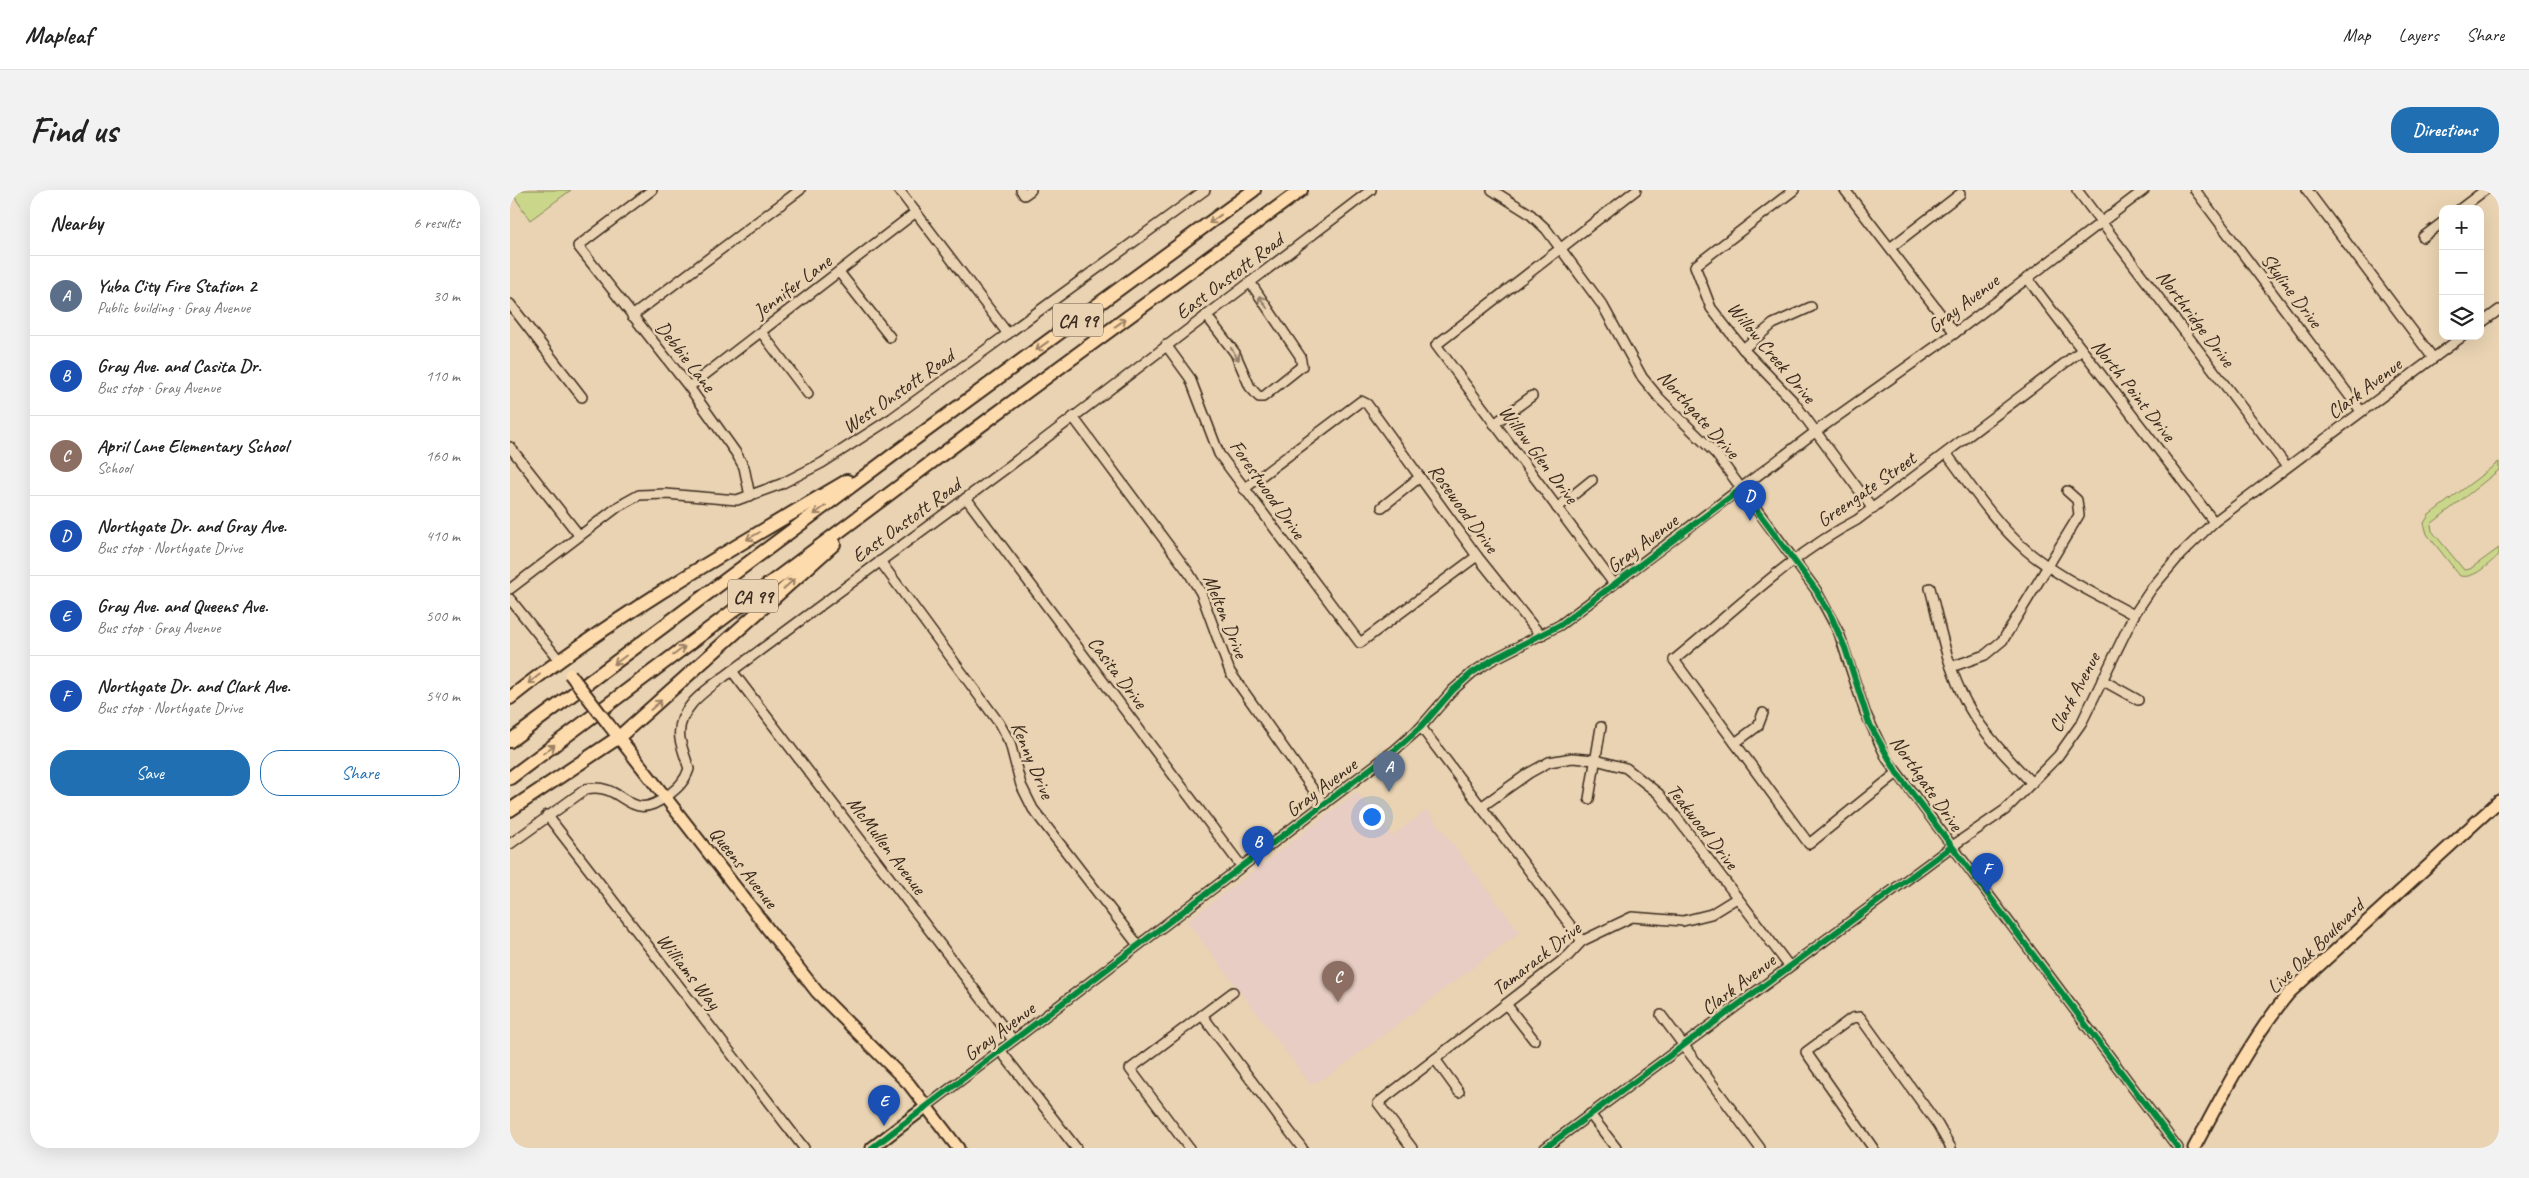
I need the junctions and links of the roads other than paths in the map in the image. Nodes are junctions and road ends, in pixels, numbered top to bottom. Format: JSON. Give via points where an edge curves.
{"nodes":[{"id":1,"x":652,"y":190,"type":"edge"},
{"id":2,"x":800,"y":190,"type":"edge"},
{"id":3,"x":899,"y":190,"type":"edge"},
{"id":4,"x":1205,"y":190,"type":"edge"},
{"id":5,"x":1254,"y":190,"type":"edge"},
{"id":6,"x":1301,"y":190,"type":"edge"},
{"id":7,"x":1371,"y":190,"type":"edge"},
{"id":8,"x":1492,"y":190,"type":"edge"},
{"id":9,"x":1794,"y":190,"type":"edge"},
{"id":10,"x":1845,"y":190,"type":"edge"},
{"id":11,"x":2078,"y":190,"type":"edge"},
{"id":12,"x":2144,"y":190,"type":"edge"},
{"id":13,"x":2195,"y":190,"type":"edge"},
{"id":14,"x":2485,"y":190,"type":"edge"},
{"id":15,"x":1633,"y":191,"type":"edge"},
{"id":16,"x":2309,"y":191,"type":"edge"},
{"id":17,"x":1960,"y":194,"type":"dead end"},
{"id":18,"x":2465,"y":205,"type":"edge"},
{"id":19,"x":916,"y":212,"type":"junction"},
{"id":20,"x":2102,"y":222,"type":"junction"},
{"id":21,"x":2439,"y":225,"type":"edge"},
{"id":22,"x":2423,"y":237,"type":"dead end"},
{"id":23,"x":1561,"y":248,"type":"junction"},
{"id":24,"x":1890,"y":248,"type":"junction"},
{"id":25,"x":840,"y":272,"type":"junction"},
{"id":26,"x":2027,"y":278,"type":"junction"},
{"id":27,"x":1250,"y":282,"type":"junction"},
{"id":28,"x":510,"y":304,"type":"edge"},
{"id":29,"x":1811,"y":306,"type":"dead end"},
{"id":30,"x":2499,"y":310,"type":"edge"},
{"id":31,"x":1206,"y":315,"type":"junction"},
{"id":32,"x":632,"y":316,"type":"junction"},
{"id":33,"x":2484,"y":321,"type":"edge"},
{"id":34,"x":760,"y":332,"type":"junction"},
{"id":35,"x":1954,"y":333,"type":"junction"},
{"id":36,"x":1008,"y":334,"type":"junction"},
{"id":37,"x":890,"y":337,"type":"dead end"},
{"id":38,"x":2458,"y":340,"type":"edge"},
{"id":39,"x":1166,"y":345,"type":"junction"},
{"id":40,"x":1743,"y":349,"type":"junction"},
{"id":41,"x":2082,"y":350,"type":"junction"},
{"id":42,"x":2433,"y":358,"type":"junction"},
{"id":43,"x":689,"y":387,"type":"junction"},
{"id":44,"x":808,"y":394,"type":"dead end"},
{"id":45,"x":1532,"y":396,"type":"dead end"},
{"id":46,"x":582,"y":397,"type":"dead end"},
{"id":47,"x":2361,"y":411,"type":"junction"},
{"id":48,"x":996,"y":414,"type":"junction"},
{"id":49,"x":1073,"y":417,"type":"junction"},
{"id":50,"x":1494,"y":424,"type":"junction"},
{"id":51,"x":1815,"y":432,"type":"junction"},
{"id":52,"x":510,"y":447,"type":"edge"},
{"id":53,"x":901,"y":449,"type":"junction"},
{"id":54,"x":1946,"y":453,"type":"junction"},
{"id":55,"x":2287,"y":466,"type":"junction"},
{"id":56,"x":1420,"y":478,"type":"junction"},
{"id":57,"x":1592,"y":480,"type":"dead end"},
{"id":58,"x":1740,"y":489,"type":"junction"},
{"id":59,"x":1244,"y":490,"type":"junction"},
{"id":60,"x":2067,"y":491,"type":"dead end"},
{"id":61,"x":750,"y":496,"type":"junction"},
{"id":62,"x":966,"y":498,"type":"junction"},
{"id":63,"x":1382,"y":506,"type":"dead end"},
{"id":64,"x":1557,"y":508,"type":"junction"},
{"id":65,"x":1873,"y":508,"type":"junction"},
{"id":66,"x":2214,"y":522,"type":"junction"},
{"id":67,"x":579,"y":535,"type":"junction"},
{"id":68,"x":1477,"y":556,"type":"junction"},
{"id":69,"x":880,"y":561,"type":"junction"},
{"id":70,"x":1795,"y":561,"type":"junction"},
{"id":71,"x":2049,"y":568,"type":"junction"},
{"id":72,"x":1614,"y":584,"type":"junction"},
{"id":73,"x":510,"y":588,"type":"edge"},
{"id":74,"x":1930,"y":588,"type":"dead end"},
{"id":75,"x":510,"y":599,"type":"edge"},
{"id":76,"x":2134,"y":616,"type":"junction"},
{"id":77,"x":1541,"y":636,"type":"junction"},
{"id":78,"x":558,"y":660,"type":"junction"},
{"id":79,"x":1951,"y":667,"type":"junction"},
{"id":80,"x":732,"y":670,"type":"junction"},
{"id":81,"x":2102,"y":680,"type":"junction"},
{"id":82,"x":510,"y":698,"type":"edge"},
{"id":83,"x":2138,"y":700,"type":"dead end"},
{"id":84,"x":1763,"y":714,"type":"dead end"},
{"id":85,"x":1420,"y":727,"type":"junction"},
{"id":86,"x":1601,"y":727,"type":"dead end"},
{"id":87,"x":619,"y":737,"type":"junction"},
{"id":88,"x":510,"y":742,"type":"edge"},
{"id":89,"x":1735,"y":743,"type":"junction"},
{"id":90,"x":1596,"y":760,"type":"junction"},
{"id":91,"x":1897,"y":773,"type":"junction"},
{"id":92,"x":510,"y":778,"type":"edge"},
{"id":93,"x":2032,"y":783,"type":"junction"},
{"id":94,"x":666,"y":797,"type":"junction"},
{"id":95,"x":1589,"y":799,"type":"dead end"},
{"id":96,"x":2499,"y":801,"type":"edge"},
{"id":97,"x":1324,"y":806,"type":"junction"},
{"id":98,"x":1482,"y":807,"type":"junction"},
{"id":99,"x":510,"y":810,"type":"edge"},
{"id":100,"x":548,"y":815,"type":"junction"},
{"id":101,"x":510,"y":844,"type":"edge"},
{"id":102,"x":1951,"y":847,"type":"junction"},
{"id":103,"x":1242,"y":867,"type":"junction"},
{"id":104,"x":1737,"y":898,"type":"junction"},
{"id":105,"x":1582,"y":941,"type":"junction"},
{"id":106,"x":1138,"y":945,"type":"junction"},
{"id":107,"x":1789,"y":966,"type":"junction"},
{"id":108,"x":1233,"y":992,"type":"dead end"},
{"id":109,"x":1506,"y":1004,"type":"junction"},
{"id":110,"x":1202,"y":1015,"type":"junction"},
{"id":111,"x":1661,"y":1015,"type":"dead end"},
{"id":112,"x":1013,"y":1040,"type":"junction"},
{"id":113,"x":1534,"y":1040,"type":"dead end"},
{"id":114,"x":1683,"y":1046,"type":"junction"},
{"id":115,"x":1000,"y":1050,"type":"junction"},
{"id":116,"x":1434,"y":1059,"type":"junction"},
{"id":117,"x":1459,"y":1092,"type":"dead end"},
{"id":118,"x":927,"y":1106,"type":"junction"},
{"id":119,"x":1590,"y":1114,"type":"junction"},
{"id":120,"x":804,"y":1148,"type":"edge"},
{"id":121,"x":872,"y":1148,"type":"edge"},
{"id":122,"x":958,"y":1148,"type":"edge"},
{"id":123,"x":1076,"y":1148,"type":"edge"},
{"id":124,"x":1190,"y":1148,"type":"edge"},
{"id":125,"x":1302,"y":1148,"type":"edge"},
{"id":126,"x":1412,"y":1148,"type":"edge"},
{"id":127,"x":1545,"y":1148,"type":"edge"},
{"id":128,"x":1616,"y":1148,"type":"edge"},
{"id":129,"x":1760,"y":1148,"type":"edge"},
{"id":130,"x":1873,"y":1148,"type":"edge"},
{"id":131,"x":1951,"y":1148,"type":"edge"},
{"id":132,"x":2178,"y":1148,"type":"edge"},
{"id":133,"x":2194,"y":1148,"type":"edge"}],
"edges":[{"from":1,"to":32,"type":"street","name":"Debbie Lane","via":[[578,246]]},
{"from":2,"to":32,"type":"street"},
{"from":3,"to":19,"type":"street"},
{"from":4,"to":36,"type":"street","name":"West Onstott Road"},
{"from":5,"to":53,"type":"highway","number":"CA 99","one_way":true},
{"from":48,"to":6,"type":"highway","number":"CA 99","one_way":true},
{"from":7,"to":27,"type":"street","name":"East Onstott Road"},
{"from":8,"to":23,"type":"street","name":"Northgate Drive","via":[[1530,214]]},
{"from":9,"to":40,"type":"street","name":"Willow Creek Drive","via":[[1695,266],[1711,308]]},
{"from":10,"to":24,"type":"street"},
{"from":11,"to":20,"type":"street","name":"Northridge Drive"},
{"from":12,"to":20,"type":"street","name":"Gray Avenue"},
{"from":13,"to":47,"type":"street","name":"Skyline Drive"},
{"from":14,"to":18,"type":"street"},
{"from":15,"to":23,"type":"street"},
{"from":16,"to":42,"type":"street"},
{"from":17,"to":24,"type":"street"},
{"from":19,"to":25,"type":"street","name":"Jennifer Lane"},
{"from":19,"to":36,"type":"street"},
{"from":20,"to":26,"type":"street","name":"Gray Avenue"},
{"from":20,"to":55,"type":"street","name":"Northridge Drive"},
{"from":21,"to":22,"type":"street"},
{"from":23,"to":50,"type":"street","name":"Willow Glen Drive","via":[[1436,345]]},
{"from":23,"to":58,"type":"street","name":"Northgate Drive","via":[[1603,306],[1642,377],[1716,454]]},
{"from":24,"to":35,"type":"street"},
{"from":25,"to":34,"type":"street","name":"Jennifer Lane"},
{"from":25,"to":37,"type":"street"},
{"from":26,"to":35,"type":"street","name":"Gray Avenue"},
{"from":26,"to":41,"type":"street","name":"North Point Drive"},
{"from":27,"to":31,"type":"street","name":"East Onstott Road"},
{"from":31,"to":27,"type":"street","one_way":true,"via":[[1235,353],[1250,387],[1263,398],[1302,366],[1300,356]]},
{"from":28,"to":46,"type":"street"},
{"from":29,"to":40,"type":"street","via":[[1773,324]]},
{"from":30,"to":33,"type":"street"},
{"from":31,"to":39,"type":"street","name":"East Onstott Road"},
{"from":32,"to":43,"type":"street","name":"Debbie Lane"},
{"from":34,"to":43,"type":"street","name":"Jennifer Lane"},
{"from":34,"to":44,"type":"street"},
{"from":35,"to":51,"type":"street","name":"Gray Avenue"},
{"from":36,"to":61,"type":"street","name":"West Onstott Road","via":[[858,440],[782,484]]},
{"from":38,"to":42,"type":"street","name":"Clark Avenue"},
{"from":39,"to":49,"type":"street","name":"East Onstott Road"},
{"from":39,"to":59,"type":"street","name":"Forestwood Drive","via":[[1190,378],[1219,454]]},
{"from":40,"to":51,"type":"street","name":"Willow Creek Drive","via":[[1793,401]]},
{"from":41,"to":54,"type":"street","name":"Greengate Street"},
{"from":41,"to":66,"type":"street","name":"North Point Drive"},
{"from":42,"to":47,"type":"street","name":"Clark Avenue"},
{"from":43,"to":61,"type":"street","name":"Debbie Lane","via":[[744,467]]},
{"from":45,"to":50,"type":"street"},
{"from":47,"to":55,"type":"street","name":"Clark Avenue"},
{"from":87,"to":48,"type":"highway","one_way":true,"via":[[829,549]]},
{"from":92,"to":48,"type":"highway","number":"CA 99","one_way":true},
{"from":49,"to":62,"type":"street","name":"East Onstott Road"},
{"from":49,"to":97,"type":"street","name":"Melton Drive","via":[[1190,573],[1201,593],[1230,672]]},
{"from":50,"to":64,"type":"street","name":"Willow Glen Drive"},
{"from":51,"to":58,"type":"street","name":"Gray Avenue"},
{"from":51,"to":65,"type":"street","name":"Willow Creek Drive"},
{"from":52,"to":67,"type":"street"},
{"from":53,"to":78,"type":"highway","one_way":true,"via":[[661,591]]},
{"from":53,"to":88,"type":"highway","number":"CA 99","one_way":true},
{"from":54,"to":65,"type":"street","name":"Greengate Street"},
{"from":54,"to":71,"type":"street","via":[[2001,525]]},
{"from":55,"to":66,"type":"street","name":"Clark Avenue"},
{"from":56,"to":59,"type":"street","name":"Rosewood Drive","via":[[1367,404],[1361,401]]},
{"from":56,"to":63,"type":"street"},
{"from":56,"to":68,"type":"street","name":"Rosewood Drive"},
{"from":57,"to":64,"type":"street"},
{"from":58,"to":70,"type":"street","name":"Northgate Drive"},
{"from":58,"to":72,"type":"street","name":"Gray Avenue"},
{"from":59,"to":68,"type":"street","name":"Forestwood Drive","via":[[1360,643]]},
{"from":60,"to":71,"type":"street","via":[[2078,500],[2080,515]]},
{"from":61,"to":67,"type":"street","name":"West Onstott Road","via":[[720,500],[666,494],[640,496],[619,506]]},
{"from":62,"to":69,"type":"street","name":"East Onstott Road"},
{"from":62,"to":103,"type":"street","name":"Casita Drive"},
{"from":64,"to":72,"type":"street","name":"Willow Glen Drive"},
{"from":65,"to":70,"type":"street","name":"Greengate Street"},
{"from":66,"to":76,"type":"street","name":"Clark Avenue","via":[[2180,555]]},
{"from":67,"to":73,"type":"street","name":"West Onstott Road"},
{"from":68,"to":77,"type":"street","name":"Rosewood Drive"},
{"from":69,"to":80,"type":"street","name":"East Onstott Road"},
{"from":69,"to":106,"type":"street","name":"Kenny Drive","via":[[999,723],[1010,743],[1021,785],[1033,809]]},
{"from":70,"to":89,"type":"street","name":"Greengate Street","via":[[1674,660]]},
{"from":70,"to":91,"type":"street","name":"Northgate Drive","via":[[1832,618],[1870,724]]},
{"from":71,"to":76,"type":"street"},
{"from":71,"to":79,"type":"street","via":[[2003,640],[1985,655]]},
{"from":72,"to":77,"type":"street","name":"Gray Avenue"},
{"from":74,"to":79,"type":"street"},
{"from":75,"to":78,"type":"street","name":"Queens Avenue"},
{"from":76,"to":81,"type":"street","name":"Clark Avenue"},
{"from":77,"to":85,"type":"street","name":"Gray Avenue","via":[[1472,673],[1448,694]]},
{"from":78,"to":82,"type":"highway","one_way":true},
{"from":78,"to":87,"type":"main road","name":"Queens Avenue","bridge":true},
{"from":79,"to":93,"type":"street","via":[[1967,704],[1997,747]]},
{"from":80,"to":94,"type":"street","name":"East Onstott Road","via":[[691,704],[684,716],[680,737],[689,769],[680,785]]},
{"from":80,"to":112,"type":"street","name":"McMullen Avenue"},
{"from":81,"to":83,"type":"street"},
{"from":81,"to":93,"type":"street","name":"Clark Avenue","via":[[2082,722],[2058,756]]},
{"from":84,"to":89,"type":"street","via":[[1758,726]]},
{"from":85,"to":97,"type":"street","name":"Gray Avenue","via":[[1396,750]]},
{"from":85,"to":98,"type":"street"},
{"from":86,"to":90,"type":"street"},
{"from":87,"to":94,"type":"main road","name":"Queens Avenue"},
{"from":87,"to":99,"type":"highway"},
{"from":89,"to":91,"type":"street","via":[[1810,844]]},
{"from":90,"to":95,"type":"street"},
{"from":90,"to":98,"type":"street","name":"Teakwood Drive","via":[[1572,758],[1549,762]]},
{"from":90,"to":104,"type":"street","name":"Teakwood Drive","via":[[1626,768],[1659,794]]},
{"from":91,"to":102,"type":"street","name":"Northgate Drive"},
{"from":93,"to":102,"type":"street","name":"Clark Avenue","via":[[2005,810]]},
{"from":94,"to":100,"type":"street","name":"East Onstott Road","via":[[652,806],[642,807],[598,786],[586,789]]},
{"from":94,"to":118,"type":"main road","name":"Queens Avenue","via":[[817,992]]},
{"from":96,"to":133,"type":"main road","name":"Live Oak Boulevard","via":[[2289,993],[2249,1047]]},
{"from":97,"to":103,"type":"street","name":"Gray Avenue"},
{"from":98,"to":105,"type":"street"},
{"from":100,"to":101,"type":"street","name":"East Onstott Road"},
{"from":100,"to":120,"type":"street","name":"Williams Way"},
{"from":102,"to":107,"type":"street","name":"Clark Avenue"},
{"from":102,"to":132,"type":"street","name":"Northgate Drive"},
{"from":103,"to":106,"type":"street","name":"Gray Avenue"},
{"from":104,"to":105,"type":"street","name":"Tamarack Drive","via":[[1711,914],[1683,920],[1632,917]]},
{"from":104,"to":107,"type":"street","name":"Teakwood Drive"},
{"from":105,"to":109,"type":"street","name":"Tamarack Drive","via":[[1568,956]]},
{"from":106,"to":112,"type":"street","name":"Gray Avenue"},
{"from":107,"to":114,"type":"street","name":"Clark Avenue"},
{"from":108,"to":110,"type":"street"},
{"from":109,"to":113,"type":"street"},
{"from":109,"to":116,"type":"street","name":"Tamarack Drive"},
{"from":110,"to":124,"type":"street","via":[[1130,1069]]},
{"from":110,"to":125,"type":"street"},
{"from":111,"to":114,"type":"street"},
{"from":112,"to":115,"type":"street","name":"Gray Avenue"},
{"from":114,"to":119,"type":"street","name":"Clark Avenue"},
{"from":114,"to":129,"type":"street"},
{"from":115,"to":118,"type":"street","name":"Gray Avenue"},
{"from":115,"to":123,"type":"street"},
{"from":116,"to":117,"type":"street"},
{"from":116,"to":126,"type":"street","name":"Tamarack Drive","via":[[1378,1103]]},
{"from":118,"to":121,"type":"main road","name":"Gray Avenue"},
{"from":118,"to":122,"type":"main road","name":"Queens Avenue"},
{"from":119,"to":127,"type":"street","name":"Clark Avenue"},
{"from":119,"to":128,"type":"street"},
{"from":130,"to":131,"type":"street","via":[[1806,1052],[1852,1018],[1860,1017]]}]}
